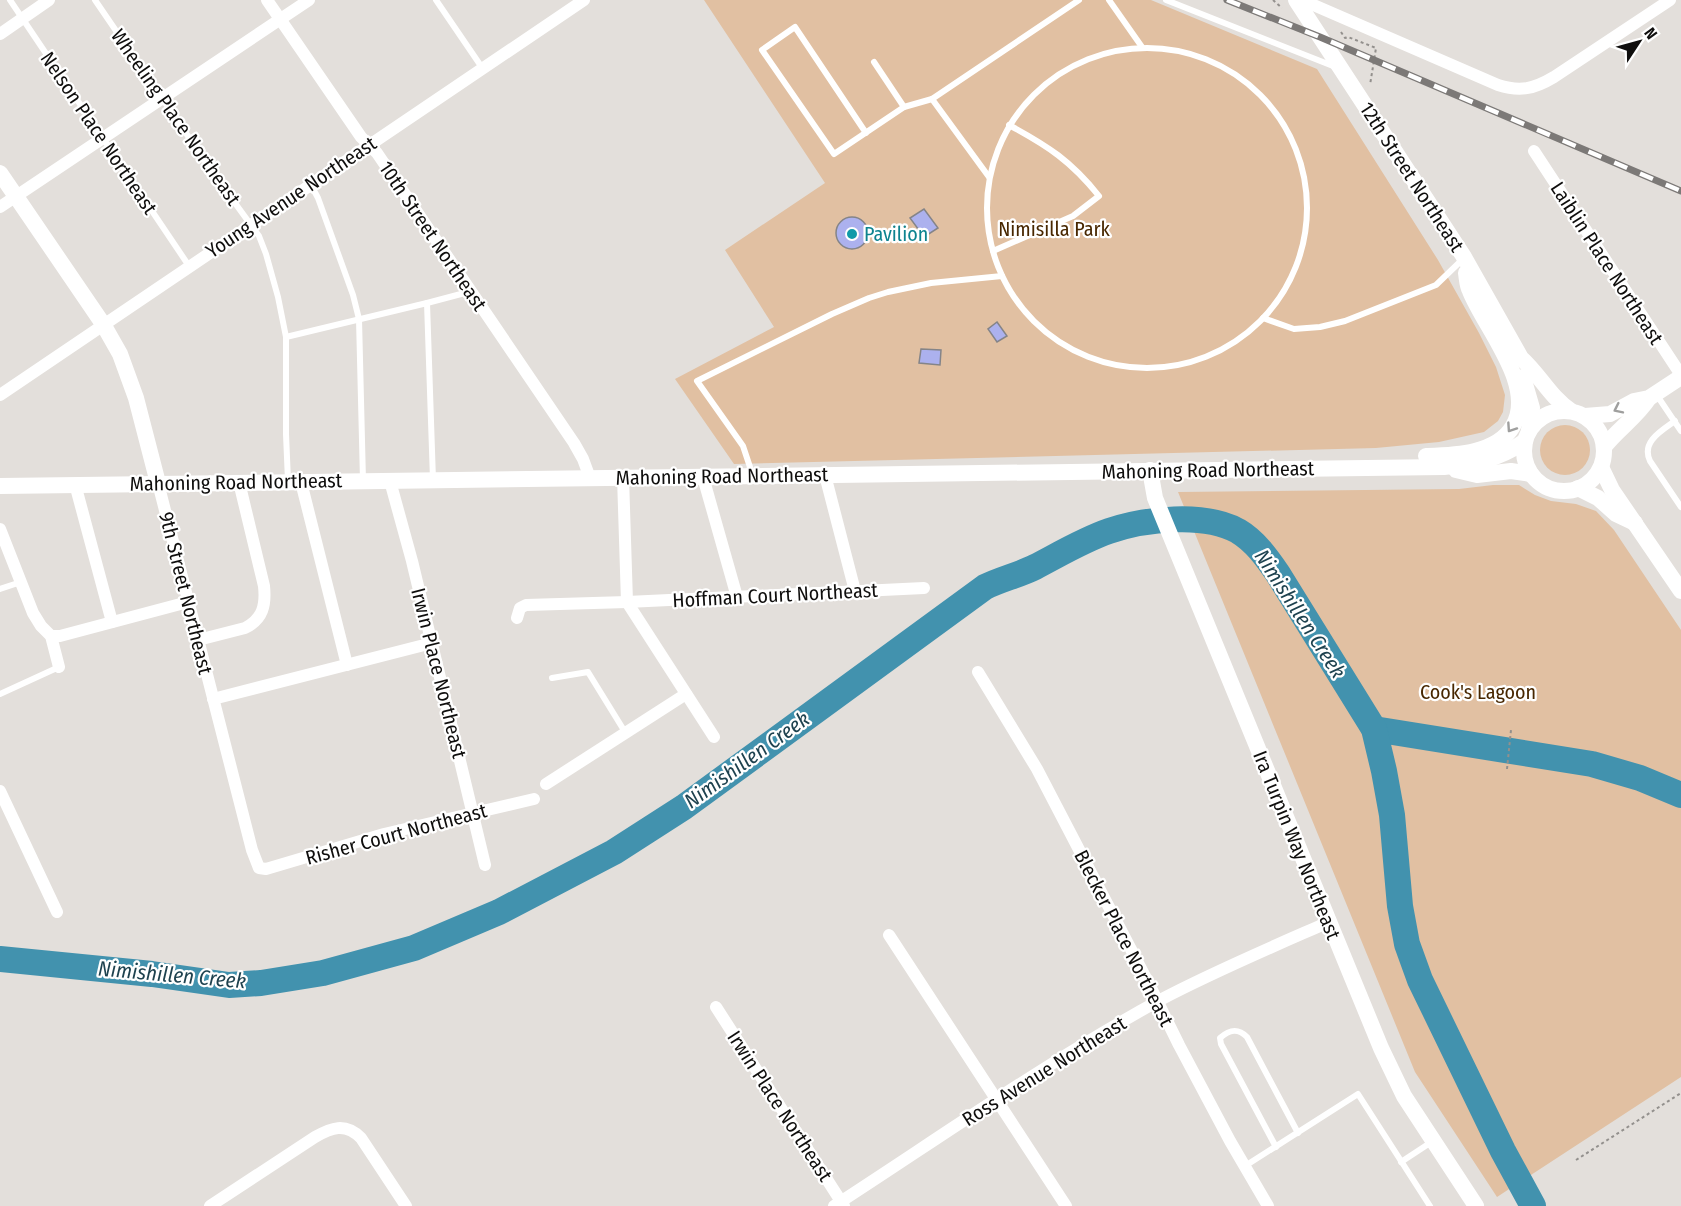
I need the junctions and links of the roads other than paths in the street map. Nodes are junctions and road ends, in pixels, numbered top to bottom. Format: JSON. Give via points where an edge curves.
{"nodes":[{"id":1,"x":10,"y":0,"type":"edge"},
{"id":2,"x":49,"y":0,"type":"edge"},
{"id":3,"x":95,"y":0,"type":"edge"},
{"id":4,"x":267,"y":0,"type":"edge"},
{"id":5,"x":309,"y":0,"type":"edge"},
{"id":6,"x":436,"y":0,"type":"edge"},
{"id":7,"x":584,"y":0,"type":"edge"},
{"id":8,"x":1079,"y":0,"type":"edge"},
{"id":9,"x":1109,"y":0,"type":"edge"},
{"id":10,"x":1166,"y":0,"type":"edge"},
{"id":11,"x":1296,"y":0,"type":"edge"},
{"id":12,"x":1302,"y":0,"type":"edge"},
{"id":13,"x":1670,"y":0,"type":"edge"},
{"id":14,"x":22,"y":19,"type":"junction"},
{"id":15,"x":280,"y":20,"type":"junction"},
{"id":16,"x":0,"y":34,"type":"edge"},
{"id":17,"x":1142,"y":47,"type":"junction"},
{"id":18,"x":874,"y":62,"type":"dead end"},
{"id":19,"x":1340,"y":68,"type":"junction"},
{"id":20,"x":483,"y":69,"type":"junction"},
{"id":21,"x":163,"y":98,"type":"junction"},
{"id":22,"x":932,"y":99,"type":"junction"},
{"id":23,"x":904,"y":107,"type":"junction"},
{"id":24,"x":1009,"y":125,"type":"junction"},
{"id":25,"x":866,"y":132,"type":"junction"},
{"id":26,"x":102,"y":139,"type":"junction"},
{"id":27,"x":369,"y":145,"type":"junction"},
{"id":28,"x":1534,"y":151,"type":"dead end"},
{"id":29,"x":0,"y":173,"type":"edge"},
{"id":30,"x":989,"y":177,"type":"junction"},
{"id":31,"x":311,"y":184,"type":"junction"},
{"id":32,"x":17,"y":196,"type":"junction"},
{"id":33,"x":0,"y":207,"type":"edge"},
{"id":34,"x":251,"y":225,"type":"junction"},
{"id":35,"x":993,"y":251,"type":"junction"},
{"id":36,"x":1464,"y":257,"type":"junction"},
{"id":37,"x":189,"y":266,"type":"junction"},
{"id":38,"x":1002,"y":276,"type":"junction"},
{"id":39,"x":470,"y":290,"type":"junction"},
{"id":40,"x":427,"y":303,"type":"junction"},
{"id":41,"x":1263,"y":318,"type":"junction"},
{"id":42,"x":359,"y":319,"type":"junction"},
{"id":43,"x":103,"y":324,"type":"junction"},
{"id":44,"x":286,"y":337,"type":"junction"},
{"id":45,"x":1521,"y":358,"type":"junction"},
{"id":46,"x":1681,"y":376,"type":"edge"},
{"id":47,"x":0,"y":395,"type":"edge"},
{"id":48,"x":1653,"y":396,"type":"junction"},
{"id":49,"x":1578,"y":414,"type":"junction"},
{"id":50,"x":1675,"y":421,"type":"junction"},
{"id":51,"x":1681,"y":431,"type":"edge"},
{"id":52,"x":1527,"y":436,"type":"junction"},
{"id":53,"x":1604,"y":447,"type":"junction"},
{"id":54,"x":1369,"y":467,"type":"junction"},
{"id":55,"x":1444,"y":467,"type":"junction"},
{"id":56,"x":1601,"y":467,"type":"junction"},
{"id":57,"x":1150,"y":470,"type":"junction"},
{"id":58,"x":1531,"y":474,"type":"junction"},
{"id":59,"x":825,"y":475,"type":"junction"},
{"id":60,"x":753,"y":476,"type":"junction"},
{"id":61,"x":623,"y":477,"type":"junction"},
{"id":62,"x":704,"y":477,"type":"junction"},
{"id":63,"x":590,"y":478,"type":"junction"},
{"id":64,"x":433,"y":480,"type":"junction"},
{"id":65,"x":363,"y":481,"type":"junction"},
{"id":66,"x":390,"y":481,"type":"junction"},
{"id":67,"x":239,"y":482,"type":"junction"},
{"id":68,"x":295,"y":482,"type":"junction"},
{"id":69,"x":158,"y":483,"type":"junction"},
{"id":70,"x":75,"y":484,"type":"junction"},
{"id":71,"x":0,"y":486,"type":"edge"},
{"id":72,"x":1578,"y":489,"type":"junction"},
{"id":73,"x":1681,"y":507,"type":"edge"},
{"id":74,"x":1635,"y":523,"type":"junction"},
{"id":75,"x":0,"y":529,"type":"edge"},
{"id":76,"x":1678,"y":580,"type":"edge"},
{"id":77,"x":21,"y":582,"type":"junction"},
{"id":78,"x":924,"y":588,"type":"dead end"},
{"id":79,"x":0,"y":589,"type":"edge"},
{"id":80,"x":855,"y":591,"type":"junction"},
{"id":81,"x":737,"y":597,"type":"junction"},
{"id":82,"x":188,"y":602,"type":"junction"},
{"id":83,"x":627,"y":602,"type":"junction"},
{"id":84,"x":518,"y":618,"type":"dead end"},
{"id":85,"x":112,"y":622,"type":"junction"},
{"id":86,"x":51,"y":636,"type":"junction"},
{"id":87,"x":198,"y":640,"type":"junction"},
{"id":88,"x":432,"y":643,"type":"junction"},
{"id":89,"x":347,"y":665,"type":"junction"},
{"id":90,"x":59,"y":667,"type":"joint"},
{"id":91,"x":978,"y":672,"type":"dead end"},
{"id":92,"x":552,"y":678,"type":"dead end"},
{"id":93,"x":0,"y":694,"type":"edge"},
{"id":94,"x":686,"y":694,"type":"junction"},
{"id":95,"x":213,"y":699,"type":"junction"},
{"id":96,"x":626,"y":733,"type":"junction"},
{"id":97,"x":714,"y":737,"type":"dead end"},
{"id":98,"x":546,"y":784,"type":"dead end"},
{"id":99,"x":0,"y":791,"type":"edge"},
{"id":100,"x":534,"y":799,"type":"dead end"},
{"id":101,"x":473,"y":813,"type":"junction"},
{"id":102,"x":485,"y":865,"type":"dead end"},
{"id":103,"x":259,"y":868,"type":"joint"},
{"id":104,"x":57,"y":912,"type":"dead end"},
{"id":105,"x":1329,"y":922,"type":"junction"},
{"id":106,"x":889,"y":935,"type":"dead end"},
{"id":107,"x":1158,"y":1001,"type":"junction"},
{"id":108,"x":716,"y":1007,"type":"dead end"},
{"id":109,"x":995,"y":1099,"type":"junction"},
{"id":110,"x":1298,"y":1133,"type":"junction"},
{"id":111,"x":1433,"y":1141,"type":"junction"},
{"id":112,"x":1276,"y":1147,"type":"junction"},
{"id":113,"x":1401,"y":1162,"type":"junction"},
{"id":114,"x":1245,"y":1166,"type":"junction"},
{"id":115,"x":840,"y":1204,"type":"edge"},
{"id":116,"x":210,"y":1206,"type":"edge"},
{"id":117,"x":406,"y":1206,"type":"edge"},
{"id":118,"x":1066,"y":1206,"type":"edge"},
{"id":119,"x":1268,"y":1206,"type":"edge"},
{"id":120,"x":1430,"y":1206,"type":"edge"},
{"id":121,"x":1476,"y":1206,"type":"edge"}],
"edges":[{"from":1,"to":14,"type":"lane","name":"Nelson Place Northeast"},
{"from":2,"to":14,"type":"street"},
{"from":3,"to":21,"type":"lane","name":"Wheeling Place Northeast"},
{"from":4,"to":15,"type":"street","name":"10th Street Northeast"},
{"from":5,"to":15,"type":"street"},
{"from":6,"to":20,"type":"lane"},
{"from":7,"to":20,"type":"street","name":"Young Avenue Northeast"},
{"from":8,"to":22,"type":"lane"},
{"from":9,"to":17,"type":"lane"},
{"from":10,"to":19,"type":"lane"},
{"from":11,"to":19,"type":"main road","name":"12th Street Northeast"},
{"from":12,"to":13,"type":"street","via":[[1498,85],[1523,90],[1554,77]]},
{"from":14,"to":16,"type":"street"},
{"from":14,"to":26,"type":"lane","name":"Nelson Place Northeast"},
{"from":15,"to":21,"type":"street"},
{"from":15,"to":27,"type":"street","name":"10th Street Northeast"},
{"from":17,"to":24,"type":"lane","via":[[1098,55],[1068,68],[1041,87]]},
{"from":17,"to":41,"type":"lane","via":[[1197,56],[1242,79],[1267,102],[1294,145],[1306,194],[1303,245],[1292,277]]},
{"from":18,"to":23,"type":"lane"},
{"from":19,"to":36,"type":"main road","name":"12th Street Northeast"},
{"from":20,"to":27,"type":"street","name":"Young Avenue Northeast"},
{"from":21,"to":26,"type":"street"},
{"from":21,"to":34,"type":"lane","name":"Wheeling Place Northeast"},
{"from":22,"to":23,"type":"lane"},
{"from":22,"to":30,"type":"lane"},
{"from":23,"to":25,"type":"lane"},
{"from":24,"to":30,"type":"lane"},
{"from":24,"to":35,"type":"lane","via":[[1061,156],[1099,196],[1073,216]]},
{"from":25,"to":25,"type":"lane","via":[[834,154],[762,50],[795,27]]},
{"from":26,"to":32,"type":"street"},
{"from":26,"to":37,"type":"lane","name":"Nelson Place Northeast"},
{"from":27,"to":31,"type":"street","name":"Young Avenue Northeast"},
{"from":27,"to":39,"type":"street","name":"10th Street Northeast"},
{"from":28,"to":46,"type":"street","name":"Laiblin Place Northeast"},
{"from":29,"to":32,"type":"main road","name":"9th Street Northeast"},
{"from":30,"to":35,"type":"lane","via":[[987,224]]},
{"from":31,"to":34,"type":"street","name":"Young Avenue Northeast"},
{"from":31,"to":42,"type":"lane"},
{"from":32,"to":33,"type":"street"},
{"from":32,"to":43,"type":"main road","name":"9th Street Northeast"},
{"from":34,"to":37,"type":"street","name":"Young Avenue Northeast"},
{"from":34,"to":44,"type":"lane","name":"Wheeling Place Northeast","via":[[266,254]]},
{"from":35,"to":38,"type":"lane"},
{"from":36,"to":41,"type":"lane","via":[[1436,285],[1345,321],[1294,329]]},
{"from":36,"to":45,"type":"main road","name":"12th Street Northeast"},
{"from":36,"to":54,"type":"main road","one_way":true,"via":[[1469,290],[1514,377],[1519,403],[1516,420],[1505,437],[1489,446],[1452,454],[1383,458]]},
{"from":37,"to":43,"type":"street","name":"Young Avenue Northeast"},
{"from":38,"to":41,"type":"lane","via":[[1023,309],[1047,333],[1091,358],[1124,367],[1175,366],[1207,356],[1237,340]]},
{"from":38,"to":60,"type":"lane","via":[[931,283],[868,298],[697,381],[743,446]]},
{"from":39,"to":40,"type":"lane"},
{"from":39,"to":63,"type":"street","name":"10th Street Northeast","via":[[574,443]]},
{"from":40,"to":42,"type":"lane"},
{"from":40,"to":64,"type":"lane"},
{"from":42,"to":44,"type":"lane"},
{"from":42,"to":65,"type":"lane"},
{"from":43,"to":47,"type":"street","name":"Young Avenue Northeast"},
{"from":43,"to":69,"type":"main road","name":"9th Street Northeast","via":[[127,369]]},
{"from":44,"to":68,"type":"lane","name":"Wheeling Place Northeast","via":[[286,434]]},
{"from":45,"to":49,"type":"main road","name":"12th Street Northeast","via":[[1556,399]]},
{"from":45,"to":52,"type":"main road","name":"12th Street Northeast","via":[[1532,408]]},
{"from":46,"to":48,"type":"main road"},
{"from":48,"to":49,"type":"main road","one_way":true,"via":[[1607,414]]},
{"from":48,"to":50,"type":"lane"},
{"from":48,"to":53,"type":"main road"},
{"from":49,"to":52,"type":"main road","via":[[1547,414]]},
{"from":49,"to":53,"type":"main road","via":[[1597,427]]},
{"from":50,"to":51,"type":"lane"},
{"from":50,"to":73,"type":"lane","via":[[1655,436],[1647,451]]},
{"from":52,"to":55,"type":"main road","name":"Mahoning Road Northeast","via":[[1504,455],[1488,461]]},
{"from":52,"to":58,"type":"main road","via":[[1525,460]]},
{"from":53,"to":56,"type":"main road"},
{"from":54,"to":55,"type":"main road","name":"Mahoning Road Northeast"},
{"from":54,"to":57,"type":"main road","name":"Mahoning Road Northeast"},
{"from":55,"to":58,"type":"main road","name":"Mahoning Road Northeast","via":[[1478,476],[1511,471]]},
{"from":56,"to":72,"type":"main road","via":[[1590,482]]},
{"from":56,"to":74,"type":"main road"},
{"from":57,"to":59,"type":"main road","name":"Mahoning Road Northeast"},
{"from":57,"to":105,"type":"main road","name":"Ira Turpin Way Northeast","via":[[1155,498]]},
{"from":58,"to":72,"type":"main road","via":[[1550,489]]},
{"from":59,"to":60,"type":"main road","name":"Mahoning Road Northeast"},
{"from":59,"to":80,"type":"street"},
{"from":60,"to":62,"type":"main road","name":"Mahoning Road Northeast"},
{"from":61,"to":62,"type":"main road","name":"Mahoning Road Northeast"},
{"from":61,"to":63,"type":"main road","name":"Mahoning Road Northeast"},
{"from":61,"to":83,"type":"street"},
{"from":62,"to":81,"type":"street"},
{"from":63,"to":64,"type":"main road","name":"Mahoning Road Northeast"},
{"from":64,"to":66,"type":"main road","name":"Mahoning Road Northeast"},
{"from":65,"to":66,"type":"main road","name":"Mahoning Road Northeast"},
{"from":65,"to":68,"type":"main road","name":"Mahoning Road Northeast"},
{"from":66,"to":88,"type":"street","name":"Irwin Place Northeast"},
{"from":67,"to":68,"type":"main road","name":"Mahoning Road Northeast"},
{"from":67,"to":69,"type":"main road","name":"Mahoning Road Northeast"},
{"from":67,"to":87,"type":"street","via":[[266,601],[252,625]]},
{"from":68,"to":89,"type":"street","name":"Wheeling Place Northeast"},
{"from":69,"to":70,"type":"main road","name":"Mahoning Road Northeast"},
{"from":69,"to":82,"type":"street","name":"9th Street Northeast"},
{"from":70,"to":71,"type":"main road","name":"Mahoning Road Northeast"},
{"from":70,"to":85,"type":"street"},
{"from":72,"to":74,"type":"main road"},
{"from":74,"to":76,"type":"main road"},
{"from":75,"to":77,"type":"street"},
{"from":77,"to":79,"type":"lane"},
{"from":77,"to":86,"type":"street","via":[[36,618]]},
{"from":78,"to":80,"type":"street","name":"Hoffman Court Northeast"},
{"from":80,"to":81,"type":"street","name":"Hoffman Court Northeast"},
{"from":81,"to":83,"type":"street","name":"Hoffman Court Northeast"},
{"from":82,"to":85,"type":"street"},
{"from":82,"to":87,"type":"street","name":"9th Street Northeast"},
{"from":83,"to":84,"type":"street","name":"Hoffman Court Northeast","via":[[526,604],[520,608]]},
{"from":83,"to":94,"type":"street"},
{"from":85,"to":86,"type":"street"},
{"from":86,"to":90,"type":"street"},
{"from":87,"to":95,"type":"street","name":"9th Street Northeast"},
{"from":88,"to":89,"type":"street"},
{"from":88,"to":101,"type":"street","name":"Irwin Place Northeast"},
{"from":89,"to":95,"type":"street"},
{"from":90,"to":93,"type":"lane"},
{"from":91,"to":107,"type":"street","name":"Blecker Place Northeast","via":[[1037,769]]},
{"from":92,"to":96,"type":"lane","via":[[588,672]]},
{"from":94,"to":96,"type":"street"},
{"from":94,"to":97,"type":"street"},
{"from":95,"to":103,"type":"street","name":"9th Street Northeast"},
{"from":96,"to":98,"type":"street"},
{"from":99,"to":104,"type":"street"},
{"from":100,"to":101,"type":"street","name":"Risher Court Northeast"},
{"from":101,"to":102,"type":"street","name":"Irwin Place Northeast"},
{"from":101,"to":103,"type":"street","name":"Risher Court Northeast"},
{"from":105,"to":107,"type":"street","name":"Ross Avenue Northeast"},
{"from":105,"to":111,"type":"main road","name":"Ira Turpin Way Northeast","via":[[1394,1077]]},
{"from":106,"to":109,"type":"street"},
{"from":107,"to":109,"type":"street","name":"Ross Avenue Northeast"},
{"from":107,"to":114,"type":"street","name":"Blecker Place Northeast"},
{"from":108,"to":115,"type":"street","name":"Irwin Place Northeast"},
{"from":109,"to":115,"type":"street","name":"Ross Avenue Northeast"},
{"from":109,"to":118,"type":"street"},
{"from":110,"to":112,"type":"lane"},
{"from":110,"to":112,"type":"lane","via":[[1247,1037],[1241,1031],[1226,1033],[1220,1038],[1221,1044]]},
{"from":110,"to":113,"type":"lane","via":[[1358,1094]]},
{"from":111,"to":113,"type":"lane"},
{"from":111,"to":121,"type":"main road","name":"Ira Turpin Way Northeast"},
{"from":112,"to":114,"type":"lane"},
{"from":113,"to":120,"type":"lane"},
{"from":114,"to":119,"type":"street","name":"Blecker Place Northeast"},
{"from":116,"to":117,"type":"street","via":[[315,1137],[342,1127],[360,1137]]}]}
